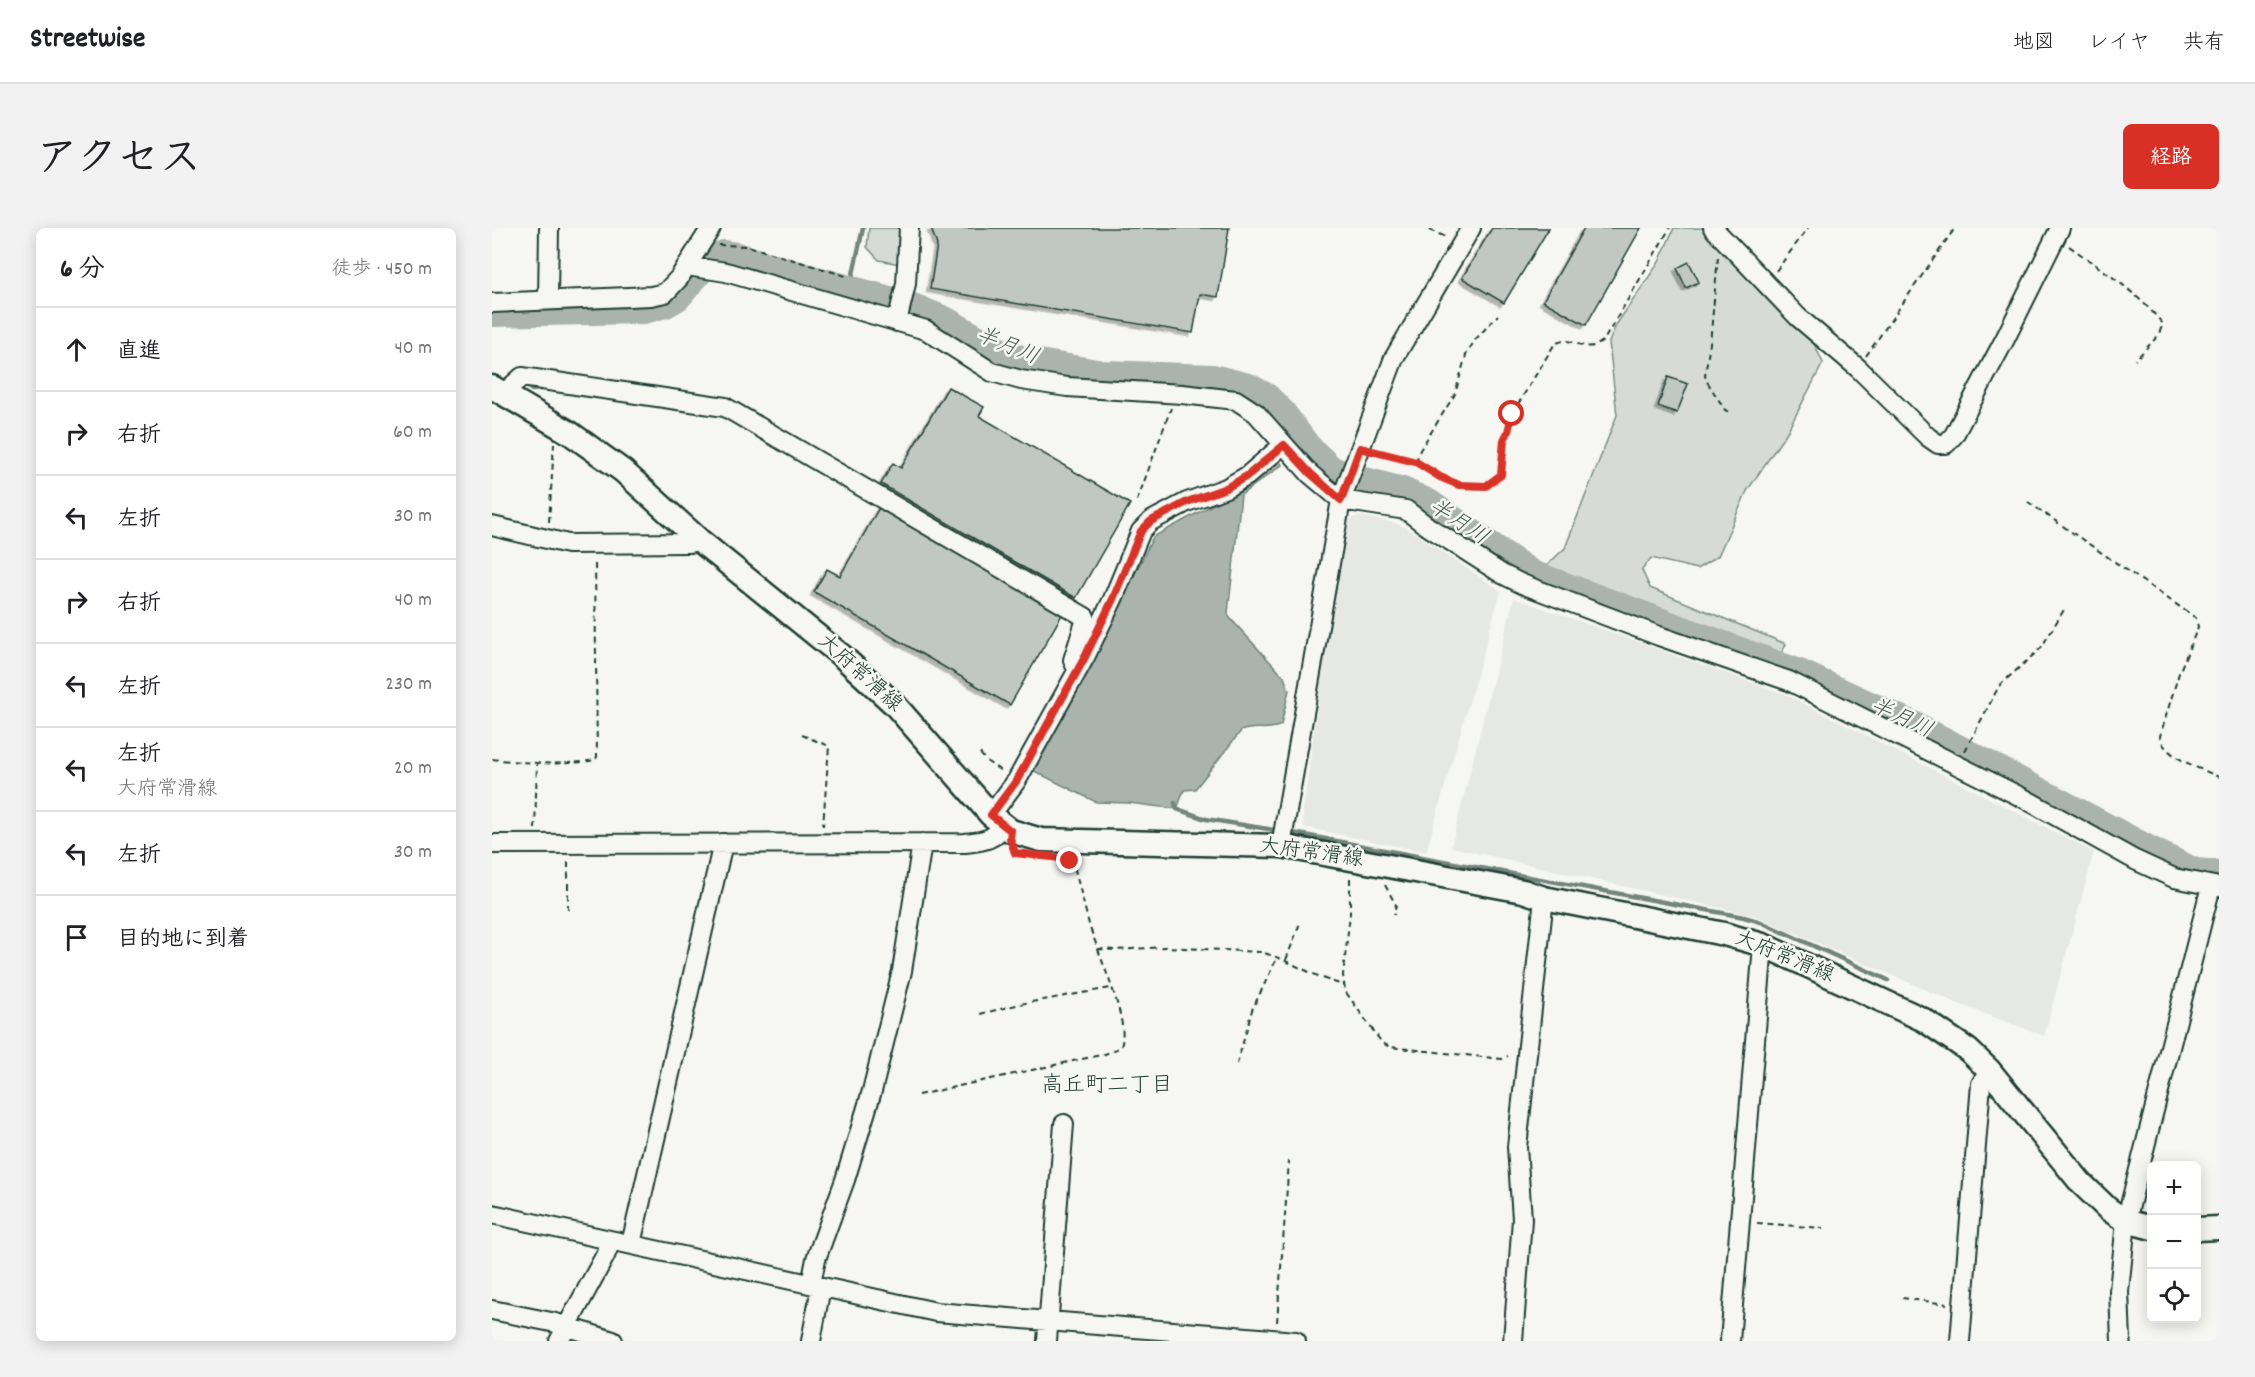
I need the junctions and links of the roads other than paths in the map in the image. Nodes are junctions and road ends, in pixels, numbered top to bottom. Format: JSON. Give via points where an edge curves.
{"nodes":[{"id":1,"x":549,"y":228,"type":"edge"},
{"id":2,"x":909,"y":228,"type":"edge"},
{"id":3,"x":1471,"y":228,"type":"edge"},
{"id":4,"x":1718,"y":233,"type":"edge"},
{"id":5,"x":2058,"y":233,"type":"edge"},
{"id":6,"x":707,"y":235,"type":"edge"},
{"id":7,"x":691,"y":267,"type":"junction"},
{"id":8,"x":548,"y":300,"type":"junction"},
{"id":9,"x":492,"y":303,"type":"edge"},
{"id":10,"x":899,"y":316,"type":"junction"},
{"id":11,"x":497,"y":391,"type":"edge"},
{"id":12,"x":1284,"y":445,"type":"junction"},
{"id":13,"x":1343,"y":494,"type":"junction"},
{"id":14,"x":492,"y":526,"type":"edge"},
{"id":15,"x":699,"y":540,"type":"junction"},
{"id":16,"x":1077,"y":670,"type":"junction"},
{"id":17,"x":997,"y":820,"type":"junction"},
{"id":18,"x":723,"y":843,"type":"junction"},
{"id":19,"x":922,"y":843,"type":"junction"},
{"id":20,"x":492,"y":844,"type":"edge"},
{"id":21,"x":1281,"y":846,"type":"junction"},
{"id":22,"x":2215,"y":887,"type":"edge"},
{"id":23,"x":1544,"y":898,"type":"junction"},
{"id":24,"x":1764,"y":945,"type":"junction"},
{"id":25,"x":1989,"y":1070,"type":"junction"},
{"id":26,"x":1064,"y":1124,"type":"dead end"},
{"id":27,"x":492,"y":1214,"type":"edge"},
{"id":28,"x":2126,"y":1221,"type":"junction"},
{"id":29,"x":2147,"y":1227,"type":"edge"},
{"id":30,"x":2219,"y":1228,"type":"edge"},
{"id":31,"x":2201,"y":1229,"type":"edge"},
{"id":32,"x":611,"y":1241,"type":"junction"},
{"id":33,"x":631,"y":1244,"type":"junction"},
{"id":34,"x":816,"y":1286,"type":"junction"},
{"id":35,"x":492,"y":1310,"type":"edge"},
{"id":36,"x":1049,"y":1321,"type":"junction"},
{"id":37,"x":563,"y":1334,"type":"edge"},
{"id":38,"x":613,"y":1341,"type":"edge"},
{"id":39,"x":811,"y":1341,"type":"edge"},
{"id":40,"x":1047,"y":1341,"type":"edge"},
{"id":41,"x":1296,"y":1341,"type":"edge"},
{"id":42,"x":1513,"y":1341,"type":"edge"},
{"id":43,"x":1730,"y":1341,"type":"edge"},
{"id":44,"x":1960,"y":1341,"type":"edge"},
{"id":45,"x":2121,"y":1341,"type":"edge"}],
"edges":[{"from":1,"to":8,"type":"street"},
{"from":2,"to":10,"type":"street","via":[[906,284]]},
{"from":3,"to":13,"type":"street","via":[[1394,358]]},
{"from":4,"to":5,"type":"street","via":[[1798,317],[1938,444],[1946,444],[1954,435]]},
{"from":6,"to":7,"type":"street"},
{"from":7,"to":8,"type":"street","via":[[665,293]]},
{"from":7,"to":10,"type":"street","via":[[714,269]]},
{"from":8,"to":9,"type":"street"},
{"from":10,"to":12,"type":"street","via":[[992,372],[1021,380],[1236,400],[1256,413]]},
{"from":11,"to":15,"type":"main road","name":"大府常滑線","via":[[557,425],[623,471]]},
{"from":11,"to":16,"type":"street","via":[[522,377],[725,407],[1085,617],[1073,660]]},
{"from":12,"to":13,"type":"street","via":[[1311,474]]},
{"from":12,"to":16,"type":"street","via":[[1247,476],[1187,502],[1151,521],[1141,531],[1113,599]]},
{"from":13,"to":21,"type":"street"},
{"from":13,"to":22,"type":"street","via":[[1406,510],[1522,584],[1789,681],[2027,800],[2135,860],[2174,878]]},
{"from":14,"to":15,"type":"street","via":[[568,544]]},
{"from":15,"to":17,"type":"main road","name":"大府常滑線","via":[[842,656],[895,705]]},
{"from":16,"to":17,"type":"street"},
{"from":17,"to":19,"type":"street","via":[[998,834],[989,839]]},
{"from":17,"to":21,"type":"main road","name":"大府常滑線","via":[[1016,833],[1041,840]]},
{"from":18,"to":19,"type":"street"},
{"from":18,"to":20,"type":"street"},
{"from":18,"to":33,"type":"street"},
{"from":19,"to":34,"type":"street","via":[[902,971],[872,1091],[816,1259]]},
{"from":21,"to":23,"type":"main road","name":"大府常滑線"},
{"from":22,"to":28,"type":"street"},
{"from":23,"to":24,"type":"main road","name":"大府常滑線"},
{"from":23,"to":42,"type":"street","via":[[1517,1148],[1522,1219]]},
{"from":24,"to":25,"type":"main road","name":"大府常滑線","via":[[1924,1020],[1968,1050]]},
{"from":24,"to":43,"type":"street"},
{"from":25,"to":28,"type":"main road","name":"大府常滑線","via":[[2081,1183]]},
{"from":25,"to":44,"type":"street","via":[[1982,1084]]},
{"from":26,"to":36,"type":"street"},
{"from":27,"to":32,"type":"street"},
{"from":28,"to":29,"type":"main road","name":"大府常滑線"},
{"from":28,"to":45,"type":"street","via":[[2119,1291]]},
{"from":30,"to":31,"type":"main road"},
{"from":32,"to":33,"type":"street"},
{"from":32,"to":37,"type":"street"},
{"from":33,"to":34,"type":"street"},
{"from":34,"to":36,"type":"street","via":[[936,1312]]},
{"from":34,"to":39,"type":"street"},
{"from":35,"to":37,"type":"street","via":[[556,1323]]},
{"from":36,"to":40,"type":"street"},
{"from":36,"to":41,"type":"street"},
{"from":37,"to":38,"type":"street"}]}
